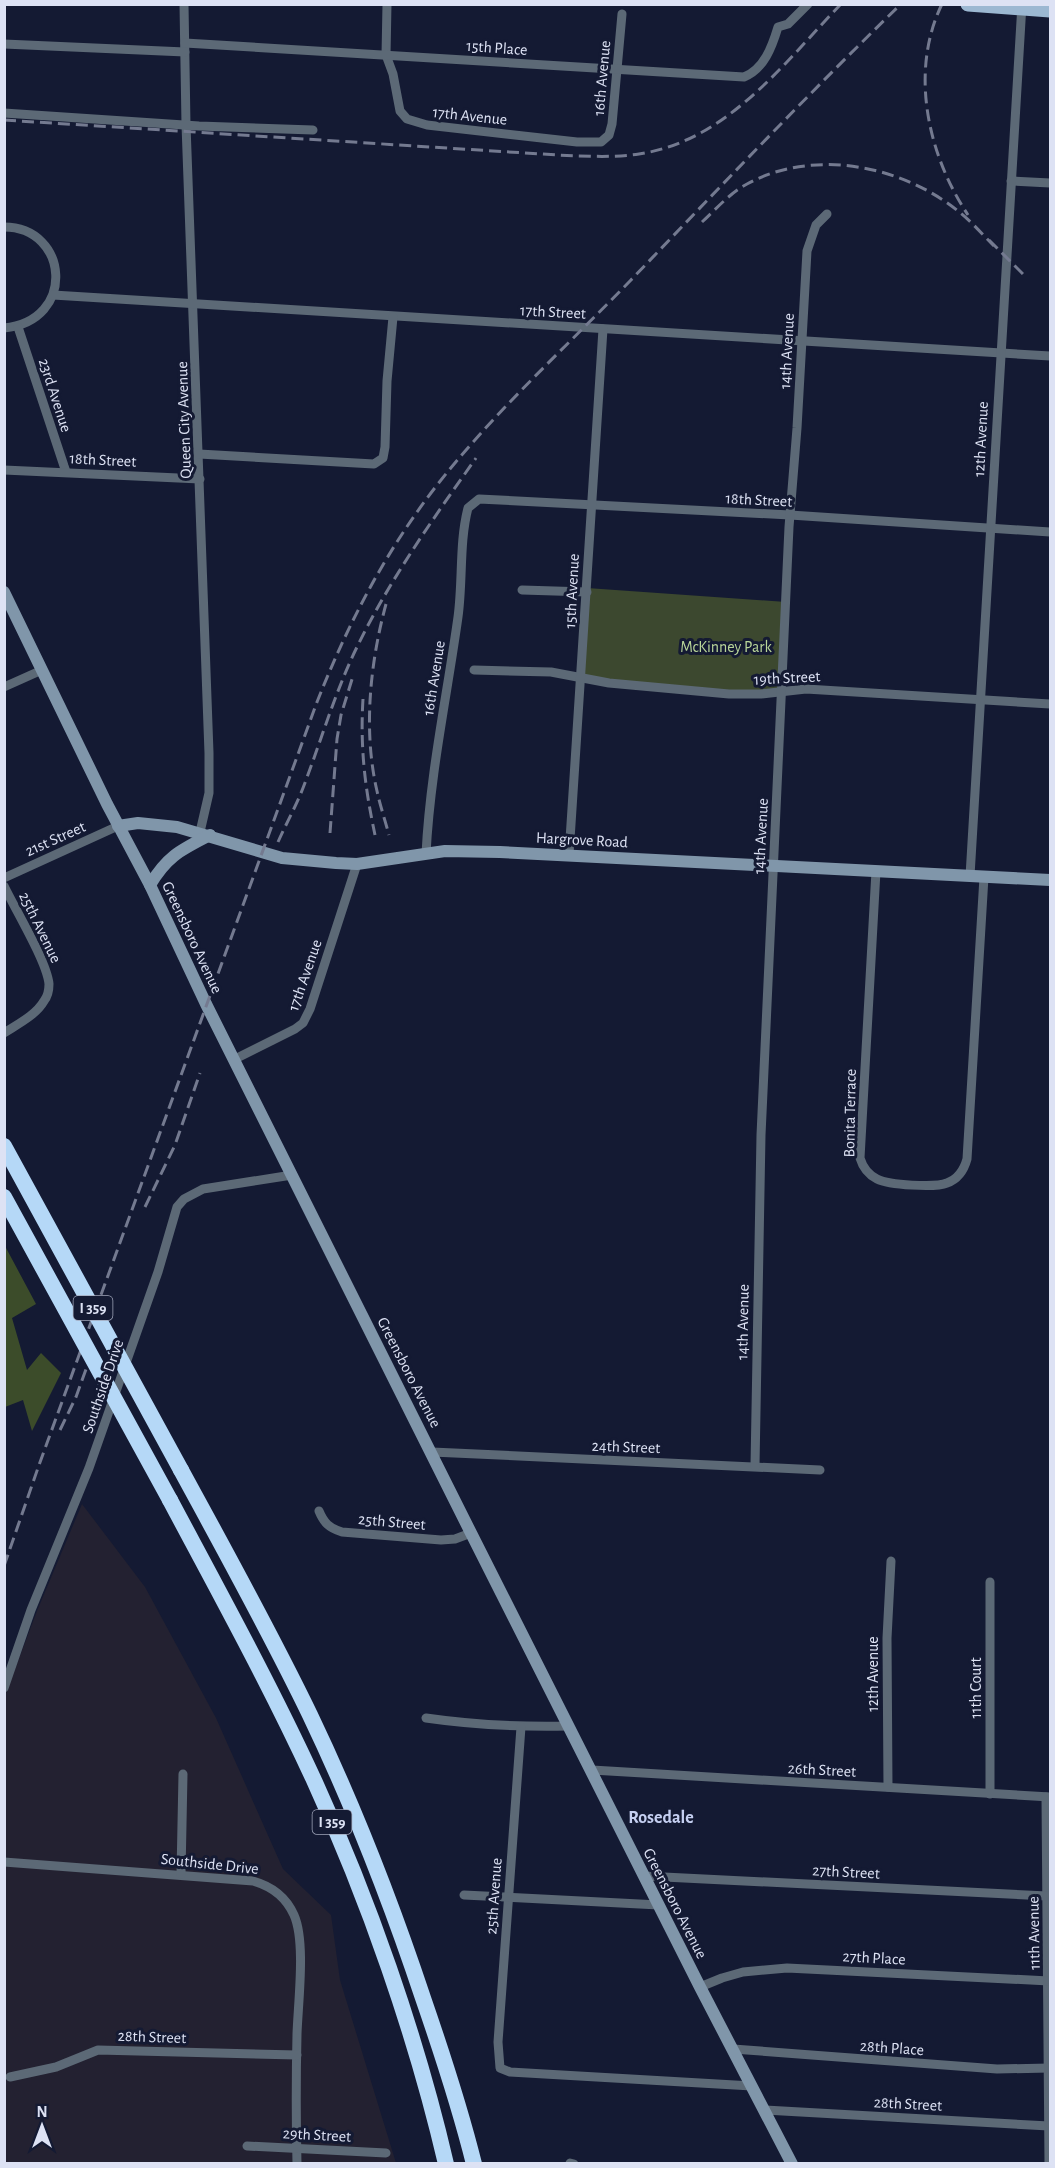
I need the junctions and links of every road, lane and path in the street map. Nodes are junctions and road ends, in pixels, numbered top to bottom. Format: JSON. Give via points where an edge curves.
{"nodes":[{"id":1,"x":184,"y":4,"type":"edge"},
{"id":2,"x":387,"y":4,"type":"edge"},
{"id":3,"x":808,"y":4,"type":"edge"},
{"id":4,"x":968,"y":4,"type":"edge"},
{"id":5,"x":1022,"y":4,"type":"edge"},
{"id":6,"x":1050,"y":10,"type":"edge"},
{"id":7,"x":622,"y":14,"type":"dead end"},
{"id":8,"x":4,"y":44,"type":"edge"},
{"id":9,"x":185,"y":47,"type":"junction"},
{"id":10,"x":386,"y":55,"type":"junction"},
{"id":11,"x":616,"y":69,"type":"junction"},
{"id":12,"x":4,"y":113,"type":"edge"},
{"id":13,"x":186,"y":125,"type":"junction"},
{"id":14,"x":313,"y":130,"type":"dead end"},
{"id":15,"x":602,"y":142,"type":"joint"},
{"id":16,"x":1011,"y":181,"type":"junction"},
{"id":17,"x":1050,"y":183,"type":"edge"},
{"id":18,"x":827,"y":214,"type":"dead end"},
{"id":19,"x":4,"y":227,"type":"edge"},
{"id":20,"x":53,"y":295,"type":"junction"},
{"id":21,"x":193,"y":305,"type":"junction"},
{"id":22,"x":393,"y":316,"type":"junction"},
{"id":23,"x":18,"y":327,"type":"junction"},
{"id":24,"x":4,"y":328,"type":"edge"},
{"id":25,"x":603,"y":329,"type":"junction"},
{"id":26,"x":802,"y":342,"type":"junction"},
{"id":27,"x":1000,"y":353,"type":"junction"},
{"id":28,"x":1050,"y":356,"type":"edge"},
{"id":29,"x":199,"y":454,"type":"junction"},
{"id":30,"x":4,"y":470,"type":"edge"},
{"id":31,"x":66,"y":471,"type":"junction"},
{"id":32,"x":200,"y":479,"type":"junction"},
{"id":33,"x":591,"y":505,"type":"junction"},
{"id":34,"x":468,"y":508,"type":"joint"},
{"id":35,"x":790,"y":515,"type":"junction"},
{"id":36,"x":990,"y":528,"type":"junction"},
{"id":37,"x":1050,"y":532,"type":"edge"},
{"id":38,"x":522,"y":590,"type":"dead end"},
{"id":39,"x":4,"y":592,"type":"edge"},
{"id":40,"x":587,"y":592,"type":"junction"},
{"id":41,"x":42,"y":670,"type":"junction"},
{"id":42,"x":474,"y":670,"type":"dead end"},
{"id":43,"x":581,"y":679,"type":"junction"},
{"id":44,"x":4,"y":687,"type":"edge"},
{"id":45,"x":780,"y":693,"type":"junction"},
{"id":46,"x":980,"y":700,"type":"junction"},
{"id":47,"x":1050,"y":704,"type":"edge"},
{"id":48,"x":118,"y":826,"type":"junction"},
{"id":49,"x":205,"y":834,"type":"junction"},
{"id":50,"x":426,"y":854,"type":"junction"},
{"id":51,"x":569,"y":855,"type":"junction"},
{"id":52,"x":357,"y":864,"type":"junction"},
{"id":53,"x":773,"y":865,"type":"junction"},
{"id":54,"x":876,"y":871,"type":"junction"},
{"id":55,"x":970,"y":876,"type":"junction"},
{"id":56,"x":984,"y":877,"type":"junction"},
{"id":57,"x":4,"y":878,"type":"edge"},
{"id":58,"x":1050,"y":880,"type":"edge"},
{"id":59,"x":150,"y":885,"type":"junction"},
{"id":60,"x":4,"y":886,"type":"edge"},
{"id":61,"x":4,"y":1033,"type":"edge"},
{"id":62,"x":235,"y":1059,"type":"junction"},
{"id":63,"x":4,"y":1146,"type":"edge"},
{"id":64,"x":292,"y":1174,"type":"junction"},
{"id":65,"x":4,"y":1197,"type":"edge"},
{"id":66,"x":432,"y":1452,"type":"junction"},
{"id":67,"x":755,"y":1466,"type":"junction"},
{"id":68,"x":820,"y":1470,"type":"dead end"},
{"id":69,"x":319,"y":1511,"type":"dead end"},
{"id":70,"x":471,"y":1533,"type":"junction"},
{"id":71,"x":891,"y":1562,"type":"dead end"},
{"id":72,"x":990,"y":1582,"type":"dead end"},
{"id":73,"x":4,"y":1688,"type":"edge"},
{"id":74,"x":426,"y":1718,"type":"dead end"},
{"id":75,"x":568,"y":1726,"type":"junction"},
{"id":76,"x":521,"y":1727,"type":"junction"},
{"id":77,"x":592,"y":1770,"type":"junction"},
{"id":78,"x":183,"y":1774,"type":"dead end"},
{"id":79,"x":888,"y":1787,"type":"junction"},
{"id":80,"x":990,"y":1794,"type":"junction"},
{"id":81,"x":1048,"y":1797,"type":"edge"},
{"id":82,"x":4,"y":1862,"type":"edge"},
{"id":83,"x":181,"y":1874,"type":"junction"},
{"id":84,"x":644,"y":1876,"type":"junction"},
{"id":85,"x":464,"y":1895,"type":"dead end"},
{"id":86,"x":508,"y":1896,"type":"junction"},
{"id":87,"x":1047,"y":1896,"type":"junction"},
{"id":88,"x":659,"y":1905,"type":"junction"},
{"id":89,"x":1049,"y":1981,"type":"junction"},
{"id":90,"x":700,"y":1987,"type":"junction"},
{"id":91,"x":1050,"y":2037,"type":"edge"},
{"id":92,"x":733,"y":2049,"type":"junction"},
{"id":93,"x":297,"y":2055,"type":"junction"},
{"id":94,"x":1049,"y":2068,"type":"edge"},
{"id":95,"x":10,"y":2077,"type":"dead end"},
{"id":96,"x":752,"y":2086,"type":"junction"},
{"id":97,"x":1050,"y":2089,"type":"edge"},
{"id":98,"x":765,"y":2110,"type":"junction"},
{"id":99,"x":1049,"y":2126,"type":"edge"},
{"id":100,"x":247,"y":2145,"type":"dead end"},
{"id":101,"x":297,"y":2148,"type":"junction"},
{"id":102,"x":386,"y":2153,"type":"dead end"},
{"id":103,"x":297,"y":2163,"type":"edge"},
{"id":104,"x":446,"y":2163,"type":"edge"},
{"id":105,"x":474,"y":2163,"type":"edge"},
{"id":106,"x":792,"y":2163,"type":"edge"},
{"id":107,"x":1049,"y":2163,"type":"edge"}],
"edges":[{"from":1,"to":9,"type":"street","name":"Queen City Avenue"},
{"from":2,"to":10,"type":"street","name":"17th Avenue"},
{"from":3,"to":11,"type":"street","name":"15th Place","via":[[788,24],[778,27],[773,46],[761,65],[744,77]]},
{"from":4,"to":6,"type":"main road","bridge":true},
{"from":5,"to":16,"type":"street","name":"12th Avenue"},
{"from":7,"to":11,"type":"street","name":"16th Avenue"},
{"from":8,"to":9,"type":"street","name":"15th Place"},
{"from":9,"to":10,"type":"street","name":"15th Place"},
{"from":9,"to":13,"type":"street","name":"Queen City Avenue"},
{"from":10,"to":11,"type":"street","name":"15th Place"},
{"from":10,"to":15,"type":"street","name":"17th Avenue","via":[[400,111],[407,119]]},
{"from":11,"to":15,"type":"street","name":"16th Avenue","via":[[612,124]]},
{"from":12,"to":13,"type":"street"},
{"from":13,"to":14,"type":"street"},
{"from":13,"to":21,"type":"street","name":"Queen City Avenue"},
{"from":16,"to":17,"type":"street"},
{"from":16,"to":27,"type":"street","name":"12th Avenue"},
{"from":18,"to":26,"type":"street","name":"14th Avenue","via":[[816,225],[807,251]]},
{"from":19,"to":20,"type":"street","via":[[29,233],[45,246],[55,265]]},
{"from":20,"to":21,"type":"street","name":"17th Street"},
{"from":20,"to":23,"type":"street","via":[[41,314]]},
{"from":21,"to":22,"type":"street","name":"17th Street"},
{"from":21,"to":29,"type":"street","name":"Queen City Avenue"},
{"from":22,"to":25,"type":"street","name":"17th Street"},
{"from":22,"to":29,"type":"street","via":[[383,458],[374,464]]},
{"from":23,"to":24,"type":"street"},
{"from":23,"to":31,"type":"street","name":"23rd Avenue"},
{"from":25,"to":26,"type":"street","name":"17th Street"},
{"from":25,"to":33,"type":"street","name":"15th Avenue"},
{"from":26,"to":27,"type":"street","name":"17th Street"},
{"from":26,"to":35,"type":"street","name":"14th Avenue"},
{"from":27,"to":28,"type":"street","name":"17th Street"},
{"from":27,"to":36,"type":"street","name":"12th Avenue"},
{"from":29,"to":32,"type":"street","name":"Queen City Avenue"},
{"from":30,"to":31,"type":"street","name":"18th Street"},
{"from":31,"to":32,"type":"street","name":"18th Street"},
{"from":32,"to":49,"type":"street","name":"Queen City Avenue","via":[[209,793]]},
{"from":33,"to":34,"type":"street","name":"18th Street","via":[[479,499]]},
{"from":33,"to":35,"type":"street","name":"18th Street"},
{"from":33,"to":40,"type":"street","name":"15th Avenue"},
{"from":34,"to":50,"type":"street","name":"16th Avenue","via":[[458,616],[434,768]]},
{"from":35,"to":36,"type":"street","name":"18th Street"},
{"from":35,"to":45,"type":"street","name":"14th Avenue"},
{"from":36,"to":37,"type":"street","name":"18th Street"},
{"from":36,"to":46,"type":"street","name":"12th Avenue"},
{"from":38,"to":40,"type":"street"},
{"from":39,"to":41,"type":"main road","name":"Greensboro Avenue"},
{"from":40,"to":43,"type":"street","name":"15th Avenue"},
{"from":41,"to":44,"type":"street"},
{"from":41,"to":48,"type":"main road","name":"Greensboro Avenue"},
{"from":42,"to":43,"type":"street","name":"19th Street","via":[[551,672]]},
{"from":43,"to":45,"type":"street","name":"19th Street","via":[[707,693]]},
{"from":43,"to":51,"type":"street","name":"15th Avenue"},
{"from":45,"to":46,"type":"street","name":"19th Street","via":[[806,689]]},
{"from":45,"to":53,"type":"street","name":"14th Avenue"},
{"from":46,"to":47,"type":"street","name":"19th Street"},
{"from":46,"to":55,"type":"street","name":"12th Avenue"},
{"from":48,"to":49,"type":"main road","name":"Hargrove Road","via":[[154,824]]},
{"from":48,"to":57,"type":"street","name":"21st Street"},
{"from":48,"to":59,"type":"main road","name":"Greensboro Avenue"},
{"from":49,"to":52,"type":"main road","name":"Hargrove Road","via":[[282,858]]},
{"from":49,"to":59,"type":"main road","via":[[164,862]]},
{"from":50,"to":51,"type":"main road","name":"Hargrove Road"},
{"from":50,"to":52,"type":"main road","name":"Hargrove Road"},
{"from":51,"to":53,"type":"main road","name":"Hargrove Road"},
{"from":52,"to":62,"type":"street","name":"17th Avenue","via":[[303,1023]]},
{"from":53,"to":54,"type":"main road","name":"Hargrove Road"},
{"from":53,"to":67,"type":"street","name":"14th Avenue","via":[[760,1135]]},
{"from":54,"to":55,"type":"main road","name":"Hargrove Road"},
{"from":54,"to":56,"type":"street","name":"Bonita Terrace","via":[[860,1158],[868,1173],[883,1181],[935,1185],[958,1176],[967,1160]]},
{"from":55,"to":56,"type":"main road","name":"Hargrove Road"},
{"from":56,"to":58,"type":"main road","name":"Hargrove Road"},
{"from":59,"to":62,"type":"main road","name":"Greensboro Avenue"},
{"from":60,"to":61,"type":"street","name":"25th Avenue","via":[[49,983],[43,1004]]},
{"from":62,"to":64,"type":"main road","name":"Greensboro Avenue"},
{"from":63,"to":105,"type":"highway","number":"I 359","bridge":true,"via":[[276,1646],[320,1736],[410,1959]]},
{"from":64,"to":66,"type":"main road","name":"Greensboro Avenue"},
{"from":64,"to":73,"type":"street","name":"Southside Drive","via":[[203,1189],[184,1198],[177,1208],[89,1468]]},
{"from":65,"to":104,"type":"highway","number":"I 359","bridge":true,"via":[[266,1680],[314,1780],[375,1933],[411,2037]]},
{"from":66,"to":67,"type":"street","name":"24th Street"},
{"from":66,"to":70,"type":"main road","name":"Greensboro Avenue"},
{"from":67,"to":68,"type":"street","name":"24th Street"},
{"from":69,"to":70,"type":"street","name":"25th Street","via":[[331,1529],[342,1532],[441,1540]]},
{"from":70,"to":75,"type":"main road","name":"Greensboro Avenue"},
{"from":71,"to":79,"type":"street","name":"12th Avenue"},
{"from":72,"to":80,"type":"street","name":"11th Court"},
{"from":74,"to":76,"type":"street"},
{"from":75,"to":76,"type":"street"},
{"from":75,"to":77,"type":"main road","name":"Greensboro Avenue"},
{"from":76,"to":86,"type":"street","name":"25th Avenue"},
{"from":77,"to":79,"type":"street","name":"26th Street"},
{"from":77,"to":84,"type":"main road","name":"Greensboro Avenue"},
{"from":78,"to":83,"type":"street"},
{"from":79,"to":80,"type":"street","name":"26th Street"},
{"from":80,"to":81,"type":"street","name":"26th Street"},
{"from":81,"to":87,"type":"street","name":"11th Avenue"},
{"from":82,"to":83,"type":"street","name":"Southside Drive"},
{"from":83,"to":93,"type":"street","name":"Southside Drive","via":[[253,1881],[274,1890],[289,1906],[300,1938]]},
{"from":84,"to":87,"type":"street","name":"27th Street"},
{"from":84,"to":88,"type":"main road","name":"Greensboro Avenue"},
{"from":85,"to":86,"type":"street"},
{"from":86,"to":88,"type":"street"},
{"from":86,"to":96,"type":"street","name":"25th Avenue","via":[[498,2042],[501,2068],[510,2072]]},
{"from":87,"to":89,"type":"street","name":"11th Avenue"},
{"from":88,"to":90,"type":"main road","name":"Greensboro Avenue"},
{"from":89,"to":90,"type":"street","name":"27th Place","via":[[787,1968],[743,1972]]},
{"from":89,"to":91,"type":"street","name":"11th Avenue"},
{"from":90,"to":92,"type":"main road","name":"Greensboro Avenue"},
{"from":91,"to":94,"type":"street","name":"11th Avenue"},
{"from":92,"to":94,"type":"street","name":"28th Place","via":[[997,2069]]},
{"from":92,"to":96,"type":"main road","name":"Greensboro Avenue"},
{"from":93,"to":95,"type":"street","name":"28th Street","via":[[98,2050],[56,2067]]},
{"from":93,"to":101,"type":"street","name":"Southside Drive"},
{"from":94,"to":97,"type":"street","name":"11th Avenue"},
{"from":96,"to":98,"type":"main road","name":"Greensboro Avenue"},
{"from":97,"to":99,"type":"street"},
{"from":98,"to":99,"type":"street","name":"28th Street"},
{"from":98,"to":106,"type":"main road","name":"Greensboro Avenue"},
{"from":99,"to":107,"type":"street"},
{"from":100,"to":101,"type":"street","name":"29th Street"},
{"from":101,"to":102,"type":"street","name":"29th Street"},
{"from":101,"to":103,"type":"street","name":"Southside Drive"}]}
